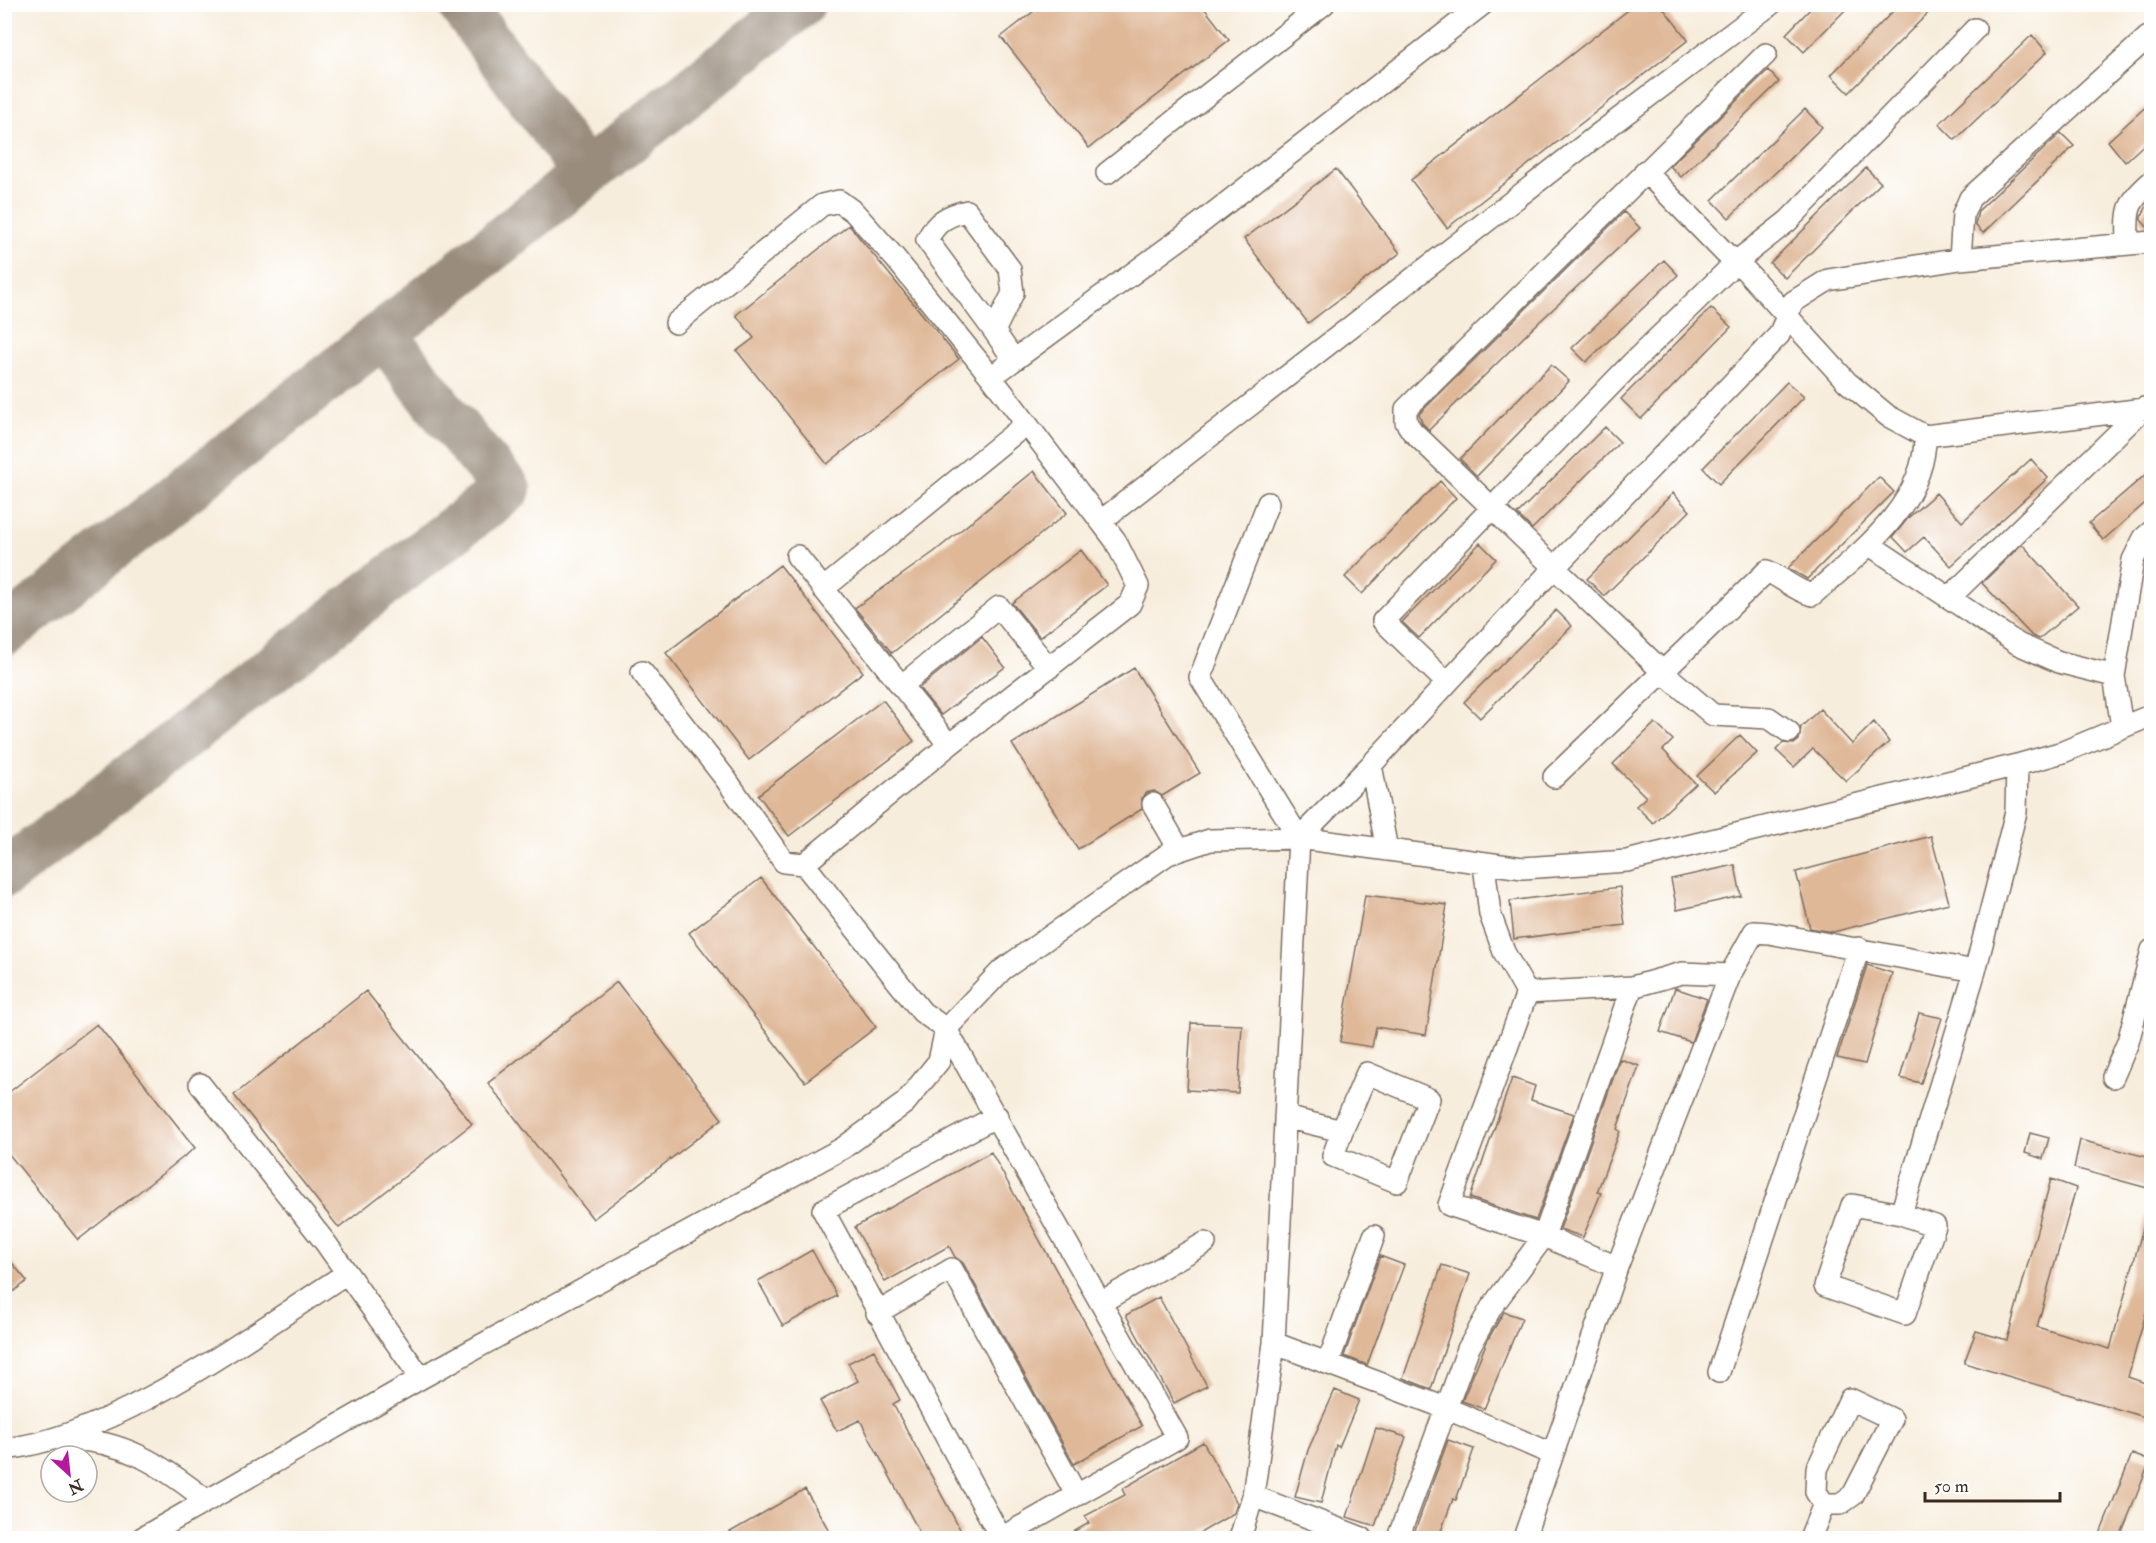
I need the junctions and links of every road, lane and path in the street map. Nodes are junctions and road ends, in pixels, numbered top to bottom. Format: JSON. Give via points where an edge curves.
{"nodes":[{"id":1,"x":1324,"y":4,"type":"edge"},
{"id":2,"x":1483,"y":4,"type":"edge"},
{"id":3,"x":1770,"y":4,"type":"edge"},
{"id":4,"x":1975,"y":28,"type":"dead end"},
{"id":5,"x":2148,"y":37,"type":"dead end"},
{"id":6,"x":1766,"y":54,"type":"dead end"},
{"id":7,"x":1646,"y":171,"type":"junction"},
{"id":8,"x":1107,"y":173,"type":"dead end"},
{"id":9,"x":2151,"y":181,"type":"edge"},
{"id":10,"x":2151,"y":242,"type":"edge"},
{"id":11,"x":2128,"y":243,"type":"junction"},
{"id":12,"x":1960,"y":259,"type":"junction"},
{"id":13,"x":1737,"y":261,"type":"junction"},
{"id":14,"x":1787,"y":316,"type":"junction"},
{"id":15,"x":676,"y":323,"type":"dead end"},
{"id":16,"x":994,"y":331,"type":"junction"},
{"id":17,"x":1014,"y":360,"type":"junction"},
{"id":18,"x":991,"y":377,"type":"junction"},
{"id":19,"x":2148,"y":408,"type":"edge"},
{"id":20,"x":1026,"y":424,"type":"junction"},
{"id":21,"x":1925,"y":436,"type":"junction"},
{"id":22,"x":1268,"y":503,"type":"dead end"},
{"id":23,"x":1492,"y":507,"type":"junction"},
{"id":24,"x":1101,"y":521,"type":"junction"},
{"id":25,"x":2151,"y":531,"type":"edge"},
{"id":26,"x":1870,"y":544,"type":"junction"},
{"id":27,"x":797,"y":556,"type":"dead end"},
{"id":28,"x":1555,"y":567,"type":"junction"},
{"id":29,"x":823,"y":588,"type":"junction"},
{"id":30,"x":1949,"y":598,"type":"junction"},
{"id":31,"x":1049,"y":668,"type":"junction"},
{"id":32,"x":642,"y":672,"type":"dead end"},
{"id":33,"x":1664,"y":673,"type":"junction"},
{"id":34,"x":2114,"y":676,"type":"junction"},
{"id":35,"x":1446,"y":682,"type":"junction"},
{"id":36,"x":901,"y":686,"type":"junction"},
{"id":37,"x":2151,"y":715,"type":"edge"},
{"id":38,"x":2122,"y":727,"type":"junction"},
{"id":39,"x":1789,"y":732,"type":"dead end"},
{"id":40,"x":949,"y":745,"type":"junction"},
{"id":41,"x":1371,"y":765,"type":"junction"},
{"id":42,"x":2017,"y":765,"type":"junction"},
{"id":43,"x":1554,"y":777,"type":"dead end"},
{"id":44,"x":1153,"y":804,"type":"dead end"},
{"id":45,"x":1299,"y":837,"type":"junction"},
{"id":46,"x":1179,"y":849,"type":"junction"},
{"id":47,"x":1387,"y":850,"type":"junction"},
{"id":48,"x":804,"y":864,"type":"junction"},
{"id":49,"x":1484,"y":864,"type":"junction"},
{"id":50,"x":1858,"y":948,"type":"junction"},
{"id":51,"x":2151,"y":950,"type":"edge"},
{"id":52,"x":1975,"y":971,"type":"junction"},
{"id":53,"x":1730,"y":975,"type":"junction"},
{"id":54,"x":1632,"y":987,"type":"junction"},
{"id":55,"x":1527,"y":993,"type":"junction"},
{"id":56,"x":946,"y":1029,"type":"junction"},
{"id":57,"x":2113,"y":1077,"type":"dead end"},
{"id":58,"x":200,"y":1084,"type":"dead end"},
{"id":59,"x":997,"y":1116,"type":"junction"},
{"id":60,"x":1285,"y":1117,"type":"junction"},
{"id":61,"x":1341,"y":1131,"type":"junction"},
{"id":62,"x":1901,"y":1214,"type":"junction"},
{"id":63,"x":1374,"y":1236,"type":"dead end"},
{"id":64,"x":1544,"y":1236,"type":"junction"},
{"id":65,"x":1205,"y":1243,"type":"dead end"},
{"id":66,"x":1617,"y":1267,"type":"junction"},
{"id":67,"x":347,"y":1273,"type":"junction"},
{"id":68,"x":1101,"y":1302,"type":"junction"},
{"id":69,"x":877,"y":1312,"type":"junction"},
{"id":70,"x":1274,"y":1343,"type":"junction"},
{"id":71,"x":1328,"y":1364,"type":"junction"},
{"id":72,"x":1719,"y":1372,"type":"dead end"},
{"id":73,"x":421,"y":1377,"type":"junction"},
{"id":74,"x":1448,"y":1409,"type":"junction"},
{"id":75,"x":52,"y":1441,"type":"junction"},
{"id":76,"x":4,"y":1449,"type":"edge"},
{"id":77,"x":1552,"y":1454,"type":"junction"},
{"id":78,"x":1076,"y":1494,"type":"junction"},
{"id":79,"x":1253,"y":1496,"type":"junction"},
{"id":80,"x":206,"y":1500,"type":"junction"},
{"id":81,"x":1824,"y":1504,"type":"junction"},
{"id":82,"x":1001,"y":1538,"type":"edge"},
{"id":83,"x":142,"y":1539,"type":"edge"},
{"id":84,"x":1240,"y":1539,"type":"edge"},
{"id":85,"x":1362,"y":1539,"type":"edge"},
{"id":86,"x":1398,"y":1539,"type":"edge"},
{"id":87,"x":1524,"y":1539,"type":"edge"},
{"id":88,"x":1810,"y":1539,"type":"edge"}],
"edges":[{"from":1,"to":8,"type":"street"},
{"from":2,"to":17,"type":"street","via":[[1184,236]]},
{"from":3,"to":24,"type":"street"},
{"from":4,"to":13,"type":"street","via":[[1788,221]]},
{"from":5,"to":12,"type":"street","via":[[1970,198],[1963,214]]},
{"from":6,"to":7,"type":"street"},
{"from":7,"to":13,"type":"street"},
{"from":7,"to":23,"type":"street","via":[[1406,409],[1406,422],[1412,430]]},
{"from":9,"to":11,"type":"street","via":[[2132,198],[2127,220]]},
{"from":10,"to":11,"type":"street"},
{"from":11,"to":12,"type":"street"},
{"from":12,"to":14,"type":"street","via":[[1828,280],[1793,302]]},
{"from":13,"to":14,"type":"street"},
{"from":13,"to":23,"type":"street","via":[[1632,362]]},
{"from":14,"to":21,"type":"street","via":[[1847,382],[1888,416]]},
{"from":14,"to":28,"type":"street","via":[[1779,334]]},
{"from":15,"to":18,"type":"street","via":[[822,205],[839,201],[895,258]]},
{"from":16,"to":16,"type":"street","via":[[1013,293],[1011,269],[967,212],[951,214],[935,225],[927,240]]},
{"from":16,"to":17,"type":"street"},
{"from":17,"to":18,"type":"street"},
{"from":18,"to":20,"type":"street"},
{"from":19,"to":21,"type":"street"},
{"from":19,"to":30,"type":"street"},
{"from":20,"to":24,"type":"street"},
{"from":20,"to":29,"type":"street"},
{"from":21,"to":26,"type":"street","via":[[1926,455],[1914,489]]},
{"from":22,"to":45,"type":"street","via":[[1200,677]]},
{"from":23,"to":28,"type":"street"},
{"from":23,"to":35,"type":"street","via":[[1383,621]]},
{"from":24,"to":31,"type":"street","via":[[1138,586],[1130,604]]},
{"from":25,"to":34,"type":"street","via":[[2133,560]]},
{"from":26,"to":30,"type":"street"},
{"from":26,"to":33,"type":"street","via":[[1812,595],[1794,590],[1783,578],[1767,572]]},
{"from":27,"to":29,"type":"street"},
{"from":28,"to":33,"type":"street"},
{"from":28,"to":35,"type":"street"},
{"from":29,"to":36,"type":"street"},
{"from":30,"to":34,"type":"street","via":[[2018,644],[2060,662]]},
{"from":31,"to":36,"type":"street","via":[[999,607]]},
{"from":31,"to":40,"type":"street"},
{"from":32,"to":48,"type":"street","via":[[784,862]]},
{"from":33,"to":39,"type":"street","via":[[1713,715],[1769,718]]},
{"from":33,"to":43,"type":"street"},
{"from":34,"to":38,"type":"street"},
{"from":35,"to":41,"type":"street"},
{"from":36,"to":40,"type":"street"},
{"from":37,"to":38,"type":"street"},
{"from":38,"to":42,"type":"street","via":[[2063,752]]},
{"from":40,"to":48,"type":"street"},
{"from":41,"to":45,"type":"street"},
{"from":41,"to":47,"type":"street"},
{"from":42,"to":49,"type":"street","via":[[1627,861],[1523,868]]},
{"from":42,"to":52,"type":"street","via":[[2016,812]]},
{"from":44,"to":46,"type":"street"},
{"from":45,"to":46,"type":"street","via":[[1210,840]]},
{"from":45,"to":47,"type":"street"},
{"from":45,"to":60,"type":"street"},
{"from":46,"to":56,"type":"street","via":[[1002,970]]},
{"from":47,"to":49,"type":"street"},
{"from":48,"to":56,"type":"street","via":[[922,1012]]},
{"from":49,"to":55,"type":"street","via":[[1490,914],[1504,952]]},
{"from":50,"to":52,"type":"street"},
{"from":50,"to":53,"type":"street","via":[[1754,932]]},
{"from":50,"to":72,"type":"street"},
{"from":51,"to":57,"type":"street","via":[[2128,1042]]},
{"from":52,"to":62,"type":"street"},
{"from":53,"to":54,"type":"street","via":[[1682,973]]},
{"from":53,"to":66,"type":"street"},
{"from":54,"to":55,"type":"street"},
{"from":54,"to":64,"type":"street"},
{"from":55,"to":64,"type":"street","via":[[1449,1205]]},
{"from":56,"to":59,"type":"street"},
{"from":56,"to":73,"type":"street","via":[[939,1061],[905,1103],[843,1148]]},
{"from":58,"to":67,"type":"street"},
{"from":59,"to":68,"type":"street"},
{"from":59,"to":69,"type":"street","via":[[823,1210]]},
{"from":60,"to":61,"type":"street"},
{"from":60,"to":70,"type":"street"},
{"from":61,"to":61,"type":"street","via":[[1367,1073],[1429,1098],[1397,1182],[1333,1156]]},
{"from":62,"to":62,"type":"street","via":[[1935,1226],[1905,1314],[1825,1286],[1852,1205]]},
{"from":63,"to":71,"type":"street"},
{"from":64,"to":66,"type":"street"},
{"from":64,"to":74,"type":"street","via":[[1491,1308],[1468,1349]]},
{"from":65,"to":68,"type":"street"},
{"from":66,"to":77,"type":"street"},
{"from":67,"to":73,"type":"street"},
{"from":67,"to":75,"type":"street","via":[[198,1370]]},
{"from":68,"to":78,"type":"street","via":[[1177,1438]]},
{"from":69,"to":78,"type":"street","via":[[952,1269]]},
{"from":69,"to":82,"type":"street"},
{"from":70,"to":71,"type":"street"},
{"from":70,"to":79,"type":"street"},
{"from":71,"to":74,"type":"street"},
{"from":73,"to":80,"type":"street"},
{"from":74,"to":77,"type":"street"},
{"from":74,"to":86,"type":"street"},
{"from":75,"to":76,"type":"street"},
{"from":75,"to":80,"type":"street","via":[[82,1438],[120,1446],[166,1468]]},
{"from":77,"to":87,"type":"street"},
{"from":78,"to":82,"type":"street"},
{"from":79,"to":84,"type":"street"},
{"from":79,"to":85,"type":"street"},
{"from":80,"to":83,"type":"street"},
{"from":81,"to":81,"type":"street","via":[[1816,1492],[1817,1469],[1850,1399],[1893,1419],[1853,1495],[1840,1504]]},
{"from":81,"to":88,"type":"street"}]}
